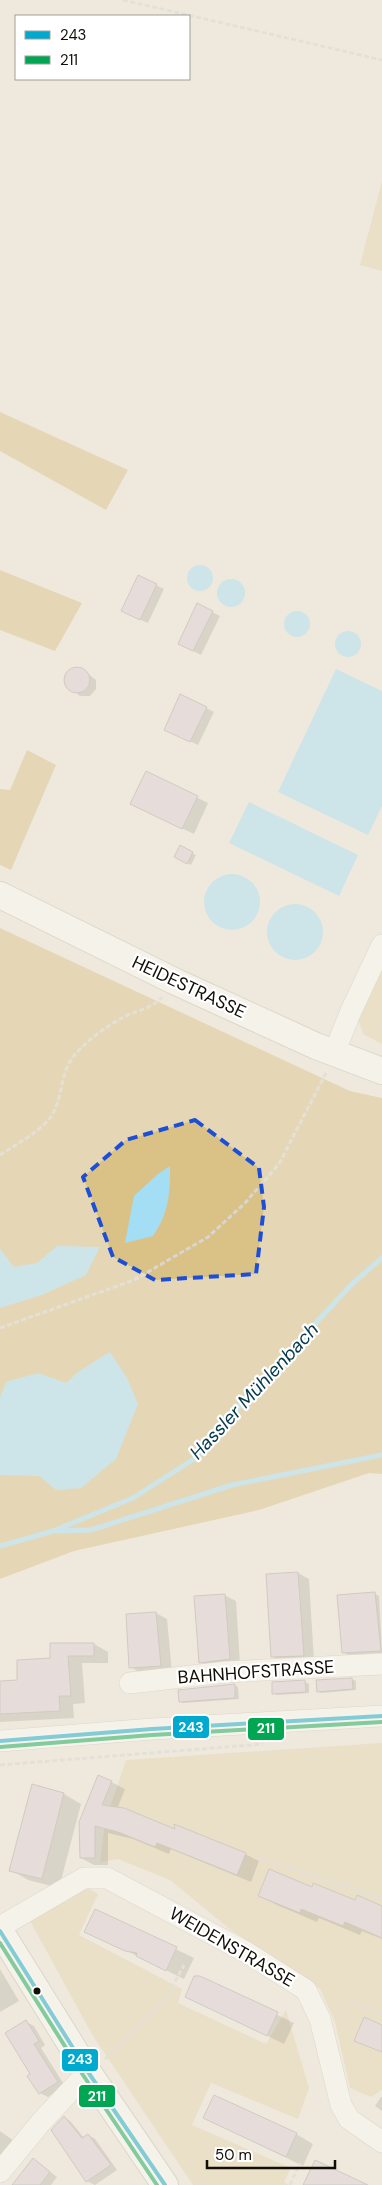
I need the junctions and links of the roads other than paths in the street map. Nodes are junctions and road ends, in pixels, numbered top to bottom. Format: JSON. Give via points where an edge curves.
{"nodes":[{"id":1,"x":0,"y":894,"type":"edge"},
{"id":2,"x":382,"y":945,"type":"edge"},
{"id":3,"x":331,"y":1061,"type":"junction"},
{"id":4,"x":382,"y":1071,"type":"edge"},
{"id":5,"x":382,"y":1664,"type":"edge"},
{"id":6,"x":130,"y":1683,"type":"dead end"},
{"id":7,"x":382,"y":1716,"type":"edge"},
{"id":8,"x":0,"y":1741,"type":"edge"},
{"id":9,"x":0,"y":1927,"type":"edge"},
{"id":10,"x":0,"y":1931,"type":"edge"},
{"id":11,"x":88,"y":2072,"type":"junction"},
{"id":12,"x":382,"y":2142,"type":"edge"},
{"id":13,"x":0,"y":2172,"type":"edge"},
{"id":14,"x":165,"y":2185,"type":"edge"}],
"edges":[{"from":1,"to":3,"type":"main road","name":"HEIDESTRASSE"},
{"from":2,"to":3,"type":"street"},
{"from":3,"to":4,"type":"main road","name":"HEIDESTRASSE"},
{"from":5,"to":6,"type":"street","name":"BAHNHOFSTRASSE","via":[[226,1672]]},
{"from":7,"to":8,"type":"street"},
{"from":9,"to":12,"type":"street","name":"WEIDENSTRASSE","via":[[84,1878],[107,1878],[246,1952],[306,1990],[320,2018],[341,2105],[349,2118]]},
{"from":10,"to":11,"type":"main road"},
{"from":11,"to":13,"type":"street"},
{"from":11,"to":14,"type":"main road"}]}
